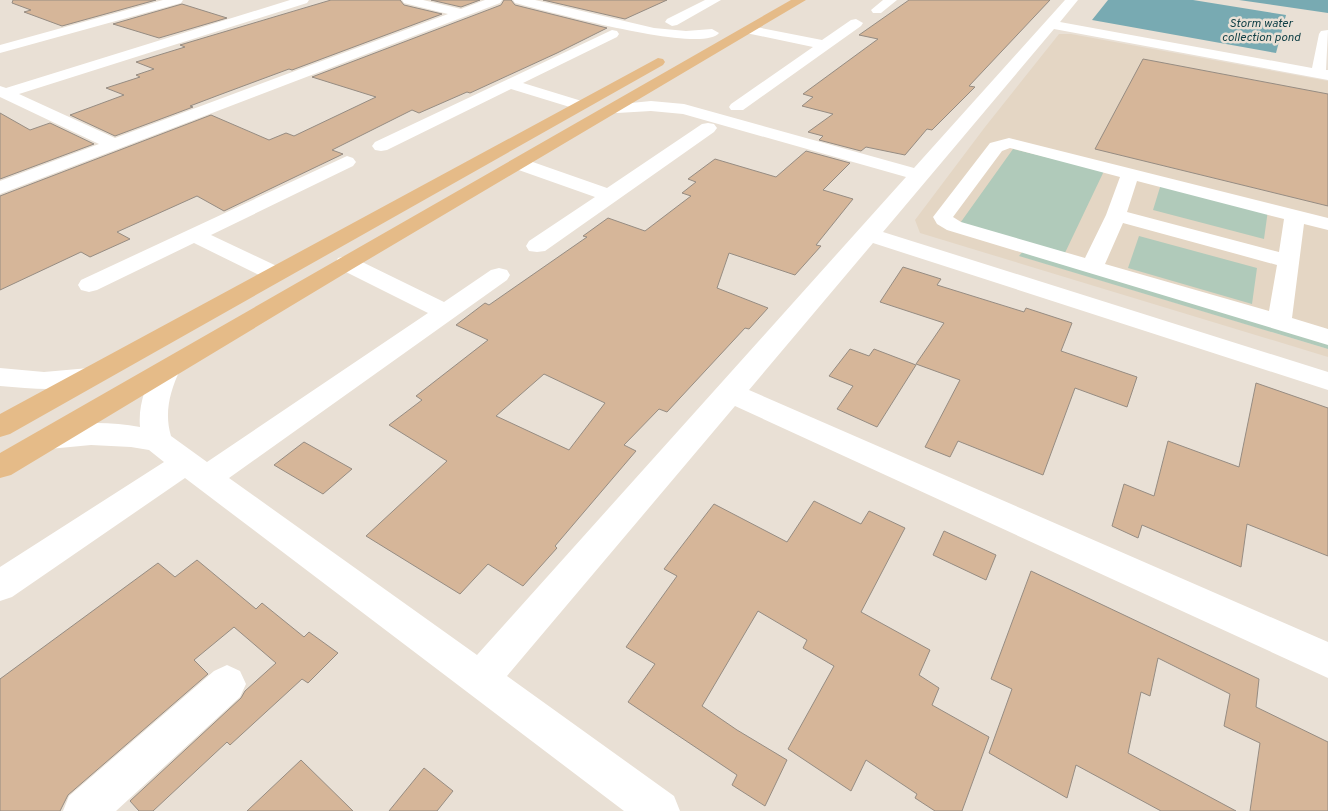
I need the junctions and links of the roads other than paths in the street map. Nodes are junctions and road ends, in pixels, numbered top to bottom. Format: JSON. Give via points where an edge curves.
{"nodes":[{"id":1,"x":177,"y":0,"type":"edge"},
{"id":2,"x":303,"y":0,"type":"edge"},
{"id":3,"x":408,"y":0,"type":"edge"},
{"id":4,"x":496,"y":0,"type":"edge"},
{"id":5,"x":519,"y":0,"type":"edge"},
{"id":6,"x":716,"y":0,"type":"edge"},
{"id":7,"x":771,"y":0,"type":"edge"},
{"id":8,"x":800,"y":0,"type":"edge"},
{"id":9,"x":891,"y":0,"type":"edge"},
{"id":10,"x":1072,"y":0,"type":"edge"},
{"id":11,"x":877,"y":10,"type":"dead end"},
{"id":12,"x":461,"y":14,"type":"junction"},
{"id":13,"x":672,"y":22,"type":"dead end"},
{"id":14,"x":856,"y":23,"type":"dead end"},
{"id":15,"x":1051,"y":24,"type":"junction"},
{"id":16,"x":751,"y":30,"type":"junction"},
{"id":17,"x":654,"y":32,"type":"junction"},
{"id":18,"x":712,"y":33,"type":"junction"},
{"id":19,"x":612,"y":34,"type":"dead end"},
{"id":20,"x":1326,"y":42,"type":"edge"},
{"id":21,"x":824,"y":45,"type":"junction"},
{"id":22,"x":0,"y":49,"type":"edge"},
{"id":23,"x":681,"y":50,"type":"junction"},
{"id":24,"x":1323,"y":74,"type":"edge"},
{"id":25,"x":510,"y":84,"type":"junction"},
{"id":26,"x":656,"y":84,"type":"junction"},
{"id":27,"x":2,"y":92,"type":"edge"},
{"id":28,"x":579,"y":105,"type":"junction"},
{"id":29,"x":737,"y":107,"type":"dead end"},
{"id":30,"x":617,"y":108,"type":"junction"},
{"id":31,"x":684,"y":110,"type":"junction"},
{"id":32,"x":708,"y":128,"type":"dead end"},
{"id":33,"x":115,"y":145,"type":"junction"},
{"id":34,"x":381,"y":146,"type":"dead end"},
{"id":35,"x":347,"y":162,"type":"dead end"},
{"id":36,"x":520,"y":164,"type":"junction"},
{"id":37,"x":919,"y":175,"type":"junction"},
{"id":38,"x":1130,"y":175,"type":"junction"},
{"id":39,"x":0,"y":188,"type":"edge"},
{"id":40,"x":610,"y":196,"type":"junction"},
{"id":41,"x":409,"y":199,"type":"junction"},
{"id":42,"x":1116,"y":215,"type":"junction"},
{"id":43,"x":1295,"y":216,"type":"junction"},
{"id":44,"x":1328,"y":224,"type":"edge"},
{"id":45,"x":868,"y":234,"type":"junction"},
{"id":46,"x":194,"y":235,"type":"junction"},
{"id":47,"x":537,"y":246,"type":"dead end"},
{"id":48,"x":1288,"y":261,"type":"junction"},
{"id":49,"x":346,"y":263,"type":"junction"},
{"id":50,"x":1092,"y":267,"type":"junction"},
{"id":51,"x":274,"y":274,"type":"junction"},
{"id":52,"x":499,"y":275,"type":"dead end"},
{"id":53,"x":89,"y":285,"type":"dead end"},
{"id":54,"x":445,"y":312,"type":"junction"},
{"id":55,"x":1278,"y":322,"type":"junction"},
{"id":56,"x":1328,"y":337,"type":"edge"},
{"id":57,"x":167,"y":370,"type":"junction"},
{"id":58,"x":0,"y":377,"type":"edge"},
{"id":59,"x":88,"y":377,"type":"junction"},
{"id":60,"x":1328,"y":381,"type":"edge"},
{"id":61,"x":730,"y":393,"type":"junction"},
{"id":62,"x":0,"y":427,"type":"edge"},
{"id":63,"x":49,"y":438,"type":"junction"},
{"id":64,"x":184,"y":460,"type":"junction"},
{"id":65,"x":0,"y":467,"type":"edge"},
{"id":66,"x":0,"y":586,"type":"edge"},
{"id":67,"x":1328,"y":660,"type":"edge"},
{"id":68,"x":480,"y":679,"type":"junction"},
{"id":69,"x":227,"y":684,"type":"dead end"},
{"id":70,"x":84,"y":811,"type":"edge"},
{"id":71,"x":659,"y":811,"type":"edge"}],
"edges":[{"from":1,"to":22,"type":"street"},
{"from":2,"to":27,"type":"street"},
{"from":3,"to":12,"type":"street"},
{"from":4,"to":12,"type":"street"},
{"from":5,"to":17,"type":"street"},
{"from":6,"to":13,"type":"street"},
{"from":7,"to":18,"type":"main road"},
{"from":8,"to":16,"type":"main road"},
{"from":9,"to":11,"type":"street"},
{"from":10,"to":15,"type":"street"},
{"from":12,"to":33,"type":"street"},
{"from":14,"to":21,"type":"street"},
{"from":15,"to":24,"type":"street"},
{"from":15,"to":37,"type":"street"},
{"from":16,"to":21,"type":"street"},
{"from":16,"to":26,"type":"main road"},
{"from":17,"to":18,"type":"street"},
{"from":17,"to":23,"type":"street"},
{"from":18,"to":23,"type":"main road"},
{"from":19,"to":25,"type":"street"},
{"from":20,"to":24,"type":"street"},
{"from":21,"to":29,"type":"street"},
{"from":23,"to":28,"type":"main road"},
{"from":25,"to":28,"type":"street"},
{"from":25,"to":34,"type":"street"},
{"from":26,"to":30,"type":"main road"},
{"from":26,"to":31,"type":"street","via":[[666,100]]},
{"from":27,"to":33,"type":"street"},
{"from":28,"to":41,"type":"main road"},
{"from":30,"to":31,"type":"street","via":[[650,106]]},
{"from":30,"to":36,"type":"main road"},
{"from":31,"to":37,"type":"street"},
{"from":32,"to":40,"type":"street"},
{"from":33,"to":39,"type":"street"},
{"from":35,"to":46,"type":"street"},
{"from":36,"to":40,"type":"street"},
{"from":36,"to":49,"type":"main road"},
{"from":37,"to":45,"type":"street"},
{"from":38,"to":42,"type":"street"},
{"from":38,"to":43,"type":"street"},
{"from":38,"to":50,"type":"street","via":[[1022,145],[1004,144],[996,147],[944,213],[944,220],[954,226]]},
{"from":40,"to":47,"type":"street"},
{"from":41,"to":49,"type":"main road","via":[[423,200],[426,204],[361,246]]},
{"from":41,"to":51,"type":"main road"},
{"from":42,"to":48,"type":"street"},
{"from":42,"to":50,"type":"street"},
{"from":43,"to":44,"type":"street"},
{"from":43,"to":48,"type":"street"},
{"from":45,"to":60,"type":"street"},
{"from":45,"to":61,"type":"street"},
{"from":46,"to":51,"type":"street"},
{"from":46,"to":53,"type":"street"},
{"from":48,"to":55,"type":"street"},
{"from":49,"to":54,"type":"street"},
{"from":49,"to":57,"type":"main road"},
{"from":50,"to":55,"type":"street"},
{"from":51,"to":59,"type":"main road"},
{"from":52,"to":54,"type":"street"},
{"from":54,"to":64,"type":"street"},
{"from":55,"to":56,"type":"street"},
{"from":57,"to":63,"type":"main road"},
{"from":57,"to":64,"type":"street","via":[[154,406],[154,428]]},
{"from":58,"to":59,"type":"street","via":[[44,381]]},
{"from":59,"to":62,"type":"main road"},
{"from":61,"to":67,"type":"street"},
{"from":61,"to":68,"type":"street"},
{"from":63,"to":64,"type":"street","via":[[98,433],[140,436]]},
{"from":63,"to":65,"type":"main road"},
{"from":64,"to":66,"type":"street"},
{"from":64,"to":68,"type":"street"},
{"from":68,"to":71,"type":"street"},
{"from":69,"to":70,"type":"street"}]}
